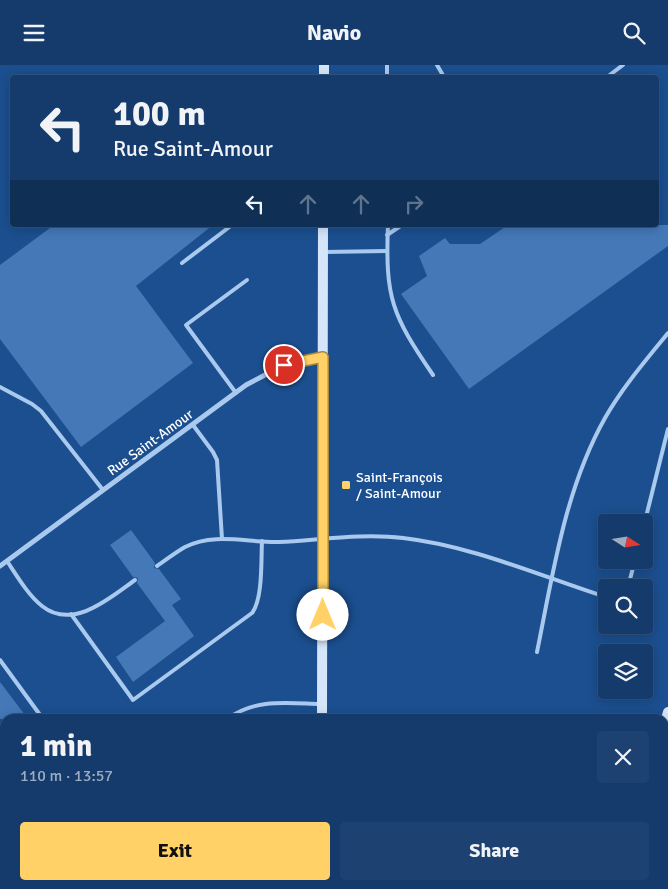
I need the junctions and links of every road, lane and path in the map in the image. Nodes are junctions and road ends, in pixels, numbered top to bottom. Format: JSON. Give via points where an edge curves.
{"nodes":[{"id":1,"x":623,"y":65,"type":"edge"},
{"id":2,"x":610,"y":75,"type":"edge"},
{"id":3,"x":229,"y":227,"type":"edge"},
{"id":4,"x":323,"y":227,"type":"edge"},
{"id":5,"x":388,"y":227,"type":"edge"},
{"id":6,"x":399,"y":227,"type":"edge"},
{"id":7,"x":387,"y":235,"type":"junction"},
{"id":8,"x":387,"y":251,"type":"junction"},
{"id":9,"x":323,"y":252,"type":"junction"},
{"id":10,"x":182,"y":263,"type":"dead end"},
{"id":11,"x":247,"y":280,"type":"dead end"},
{"id":12,"x":668,"y":333,"type":"edge"},
{"id":13,"x":323,"y":357,"type":"junction"},
{"id":14,"x":433,"y":375,"type":"dead end"},
{"id":15,"x":0,"y":387,"type":"edge"},
{"id":16,"x":236,"y":393,"type":"junction"},
{"id":17,"x":193,"y":425,"type":"junction"},
{"id":18,"x":668,"y":429,"type":"edge"},
{"id":19,"x":103,"y":490,"type":"junction"},
{"id":20,"x":647,"y":514,"type":"edge"},
{"id":21,"x":222,"y":539,"type":"junction"},
{"id":22,"x":323,"y":539,"type":"junction"},
{"id":23,"x":262,"y":541,"type":"junction"},
{"id":24,"x":7,"y":561,"type":"junction"},
{"id":25,"x":0,"y":566,"type":"edge"},
{"id":26,"x":157,"y":566,"type":"dead end"},
{"id":27,"x":552,"y":579,"type":"junction"},
{"id":28,"x":135,"y":580,"type":"dead end"},
{"id":29,"x":598,"y":594,"type":"edge"},
{"id":30,"x":71,"y":615,"type":"junction"},
{"id":31,"x":537,"y":652,"type":"dead end"},
{"id":32,"x":0,"y":660,"type":"edge"},
{"id":33,"x":322,"y":704,"type":"junction"},
{"id":34,"x":39,"y":714,"type":"edge"},
{"id":35,"x":236,"y":714,"type":"edge"},
{"id":36,"x":322,"y":714,"type":"edge"}],
"edges":[{"from":1,"to":2,"type":"lane"},
{"from":3,"to":10,"type":"lane"},
{"from":4,"to":9,"type":"street"},
{"from":5,"to":7,"type":"lane"},
{"from":6,"to":7,"type":"lane"},
{"from":7,"to":8,"type":"lane"},
{"from":8,"to":9,"type":"lane"},
{"from":8,"to":14,"type":"lane","via":[[388,289],[393,307],[408,339]]},
{"from":9,"to":13,"type":"street"},
{"from":11,"to":16,"type":"lane","via":[[186,325]]},
{"from":12,"to":27,"type":"lane","via":[[616,399],[593,441],[572,495]]},
{"from":13,"to":16,"type":"street","name":"Rue Saint-Amour","via":[[284,365]]},
{"from":13,"to":22,"type":"street"},
{"from":15,"to":19,"type":"lane","via":[[41,411]]},
{"from":16,"to":17,"type":"street","name":"Rue Saint-Amour"},
{"from":17,"to":19,"type":"street","name":"Rue Saint-Amour"},
{"from":17,"to":21,"type":"lane","via":[[217,460]]},
{"from":18,"to":20,"type":"lane"},
{"from":19,"to":24,"type":"street","name":"Rue Saint-Amour"},
{"from":21,"to":23,"type":"lane"},
{"from":21,"to":26,"type":"lane","via":[[201,541],[186,547]]},
{"from":22,"to":23,"type":"lane"},
{"from":22,"to":27,"type":"lane","via":[[379,537],[432,543]]},
{"from":22,"to":33,"type":"street"},
{"from":23,"to":30,"type":"lane","via":[[257,607],[133,699]]},
{"from":24,"to":25,"type":"street","name":"Rue Saint-Amour"},
{"from":24,"to":30,"type":"lane","via":[[44,608]]},
{"from":27,"to":29,"type":"lane"},
{"from":27,"to":31,"type":"lane"},
{"from":28,"to":30,"type":"lane","via":[[87,611]]},
{"from":32,"to":34,"type":"lane"},
{"from":33,"to":35,"type":"lane","via":[[266,703],[250,706]]},
{"from":33,"to":36,"type":"street"}]}
